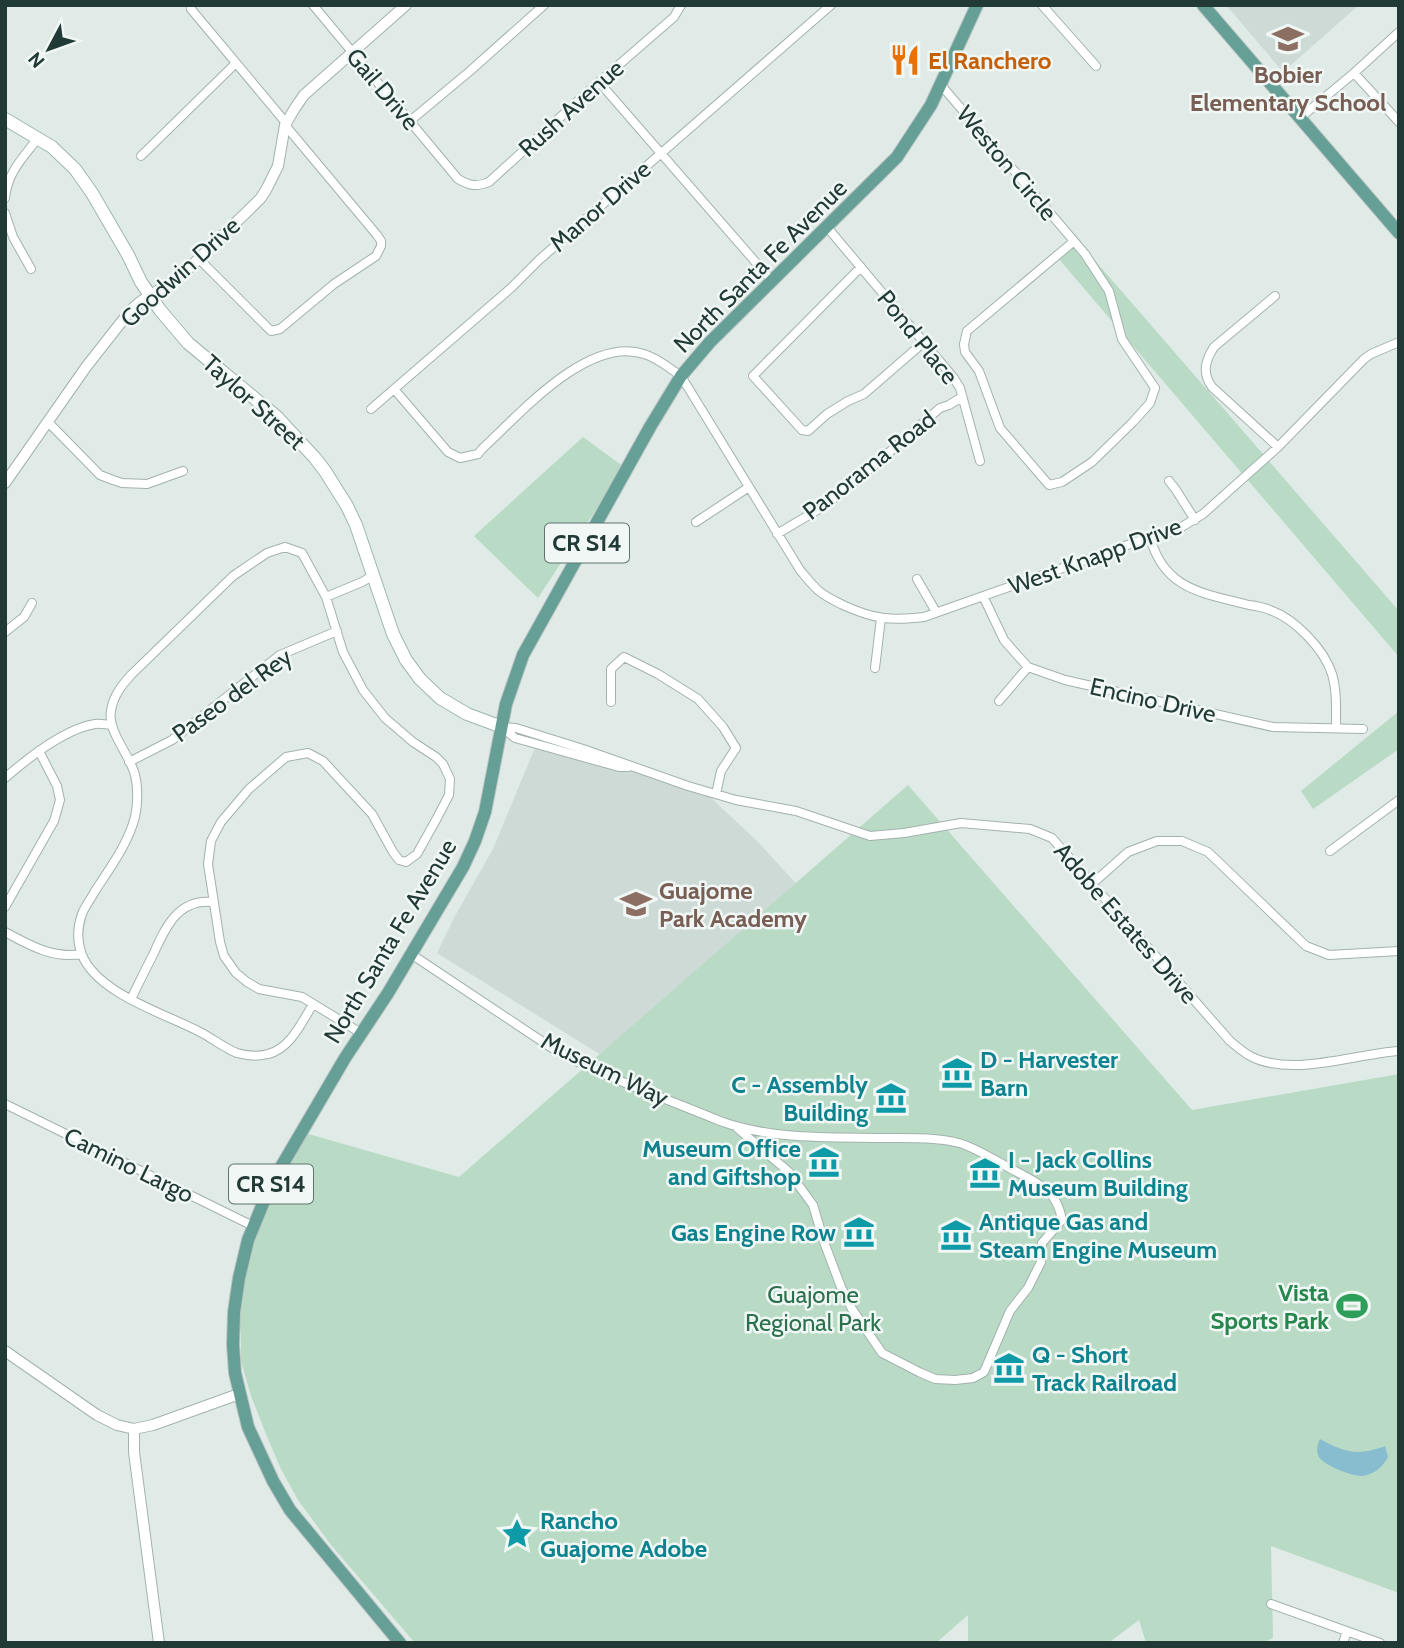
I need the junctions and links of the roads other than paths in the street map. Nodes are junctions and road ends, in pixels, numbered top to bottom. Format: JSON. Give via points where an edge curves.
{"nodes":[{"id":1,"x":313,"y":5,"type":"edge"},
{"id":2,"x":406,"y":5,"type":"edge"},
{"id":3,"x":544,"y":5,"type":"edge"},
{"id":4,"x":681,"y":5,"type":"edge"},
{"id":5,"x":831,"y":5,"type":"edge"},
{"id":6,"x":977,"y":5,"type":"edge"},
{"id":7,"x":1042,"y":5,"type":"edge"},
{"id":8,"x":1203,"y":5,"type":"edge"},
{"id":9,"x":191,"y":9,"type":"dead end"},
{"id":10,"x":1399,"y":33,"type":"edge"},
{"id":11,"x":352,"y":52,"type":"junction"},
{"id":12,"x":236,"y":64,"type":"junction"},
{"id":13,"x":1096,"y":66,"type":"dead end"},
{"id":14,"x":1354,"y":73,"type":"junction"},
{"id":15,"x":599,"y":82,"type":"junction"},
{"id":16,"x":941,"y":85,"type":"junction"},
{"id":17,"x":1300,"y":118,"type":"junction"},
{"id":18,"x":5,"y":119,"type":"edge"},
{"id":19,"x":410,"y":121,"type":"junction"},
{"id":20,"x":1399,"y":122,"type":"edge"},
{"id":21,"x":286,"y":125,"type":"junction"},
{"id":22,"x":38,"y":138,"type":"junction"},
{"id":23,"x":661,"y":153,"type":"junction"},
{"id":24,"x":141,"y":156,"type":"dead end"},
{"id":25,"x":453,"y":173,"type":"joint"},
{"id":26,"x":5,"y":198,"type":"edge"},
{"id":27,"x":5,"y":213,"type":"edge"},
{"id":28,"x":827,"y":227,"type":"junction"},
{"id":29,"x":1399,"y":233,"type":"edge"},
{"id":30,"x":1073,"y":242,"type":"junction"},
{"id":31,"x":199,"y":259,"type":"junction"},
{"id":32,"x":861,"y":267,"type":"junction"},
{"id":33,"x":31,"y":269,"type":"dead end"},
{"id":34,"x":772,"y":281,"type":"junction"},
{"id":35,"x":150,"y":296,"type":"junction"},
{"id":36,"x":1275,"y":296,"type":"dead end"},
{"id":37,"x":924,"y":342,"type":"junction"},
{"id":38,"x":1399,"y":342,"type":"edge"},
{"id":39,"x":681,"y":376,"type":"junction"},
{"id":40,"x":394,"y":389,"type":"junction"},
{"id":41,"x":962,"y":397,"type":"junction"},
{"id":42,"x":371,"y":410,"type":"dead end"},
{"id":43,"x":48,"y":422,"type":"junction"},
{"id":44,"x":1278,"y":447,"type":"junction"},
{"id":45,"x":980,"y":461,"type":"dead end"},
{"id":46,"x":183,"y":471,"type":"dead end"},
{"id":47,"x":1169,"y":481,"type":"dead end"},
{"id":48,"x":5,"y":483,"type":"edge"},
{"id":49,"x":749,"y":487,"type":"junction"},
{"id":50,"x":1195,"y":520,"type":"junction"},
{"id":51,"x":696,"y":522,"type":"dead end"},
{"id":52,"x":778,"y":534,"type":"junction"},
{"id":53,"x":1150,"y":537,"type":"junction"},
{"id":54,"x":374,"y":575,"type":"junction"},
{"id":55,"x":917,"y":579,"type":"dead end"},
{"id":56,"x":983,"y":596,"type":"junction"},
{"id":57,"x":326,"y":597,"type":"junction"},
{"id":58,"x":33,"y":603,"type":"dead end"},
{"id":59,"x":936,"y":612,"type":"junction"},
{"id":60,"x":881,"y":618,"type":"junction"},
{"id":61,"x":5,"y":632,"type":"edge"},
{"id":62,"x":337,"y":632,"type":"junction"},
{"id":63,"x":1028,"y":667,"type":"junction"},
{"id":64,"x":875,"y":668,"type":"dead end"},
{"id":65,"x":999,"y":701,"type":"dead end"},
{"id":66,"x":611,"y":702,"type":"dead end"},
{"id":67,"x":112,"y":725,"type":"junction"},
{"id":68,"x":502,"y":727,"type":"junction"},
{"id":69,"x":1336,"y":727,"type":"junction"},
{"id":70,"x":1363,"y":729,"type":"dead end"},
{"id":71,"x":40,"y":751,"type":"junction"},
{"id":72,"x":129,"y":762,"type":"junction"},
{"id":73,"x":5,"y":778,"type":"edge"},
{"id":74,"x":716,"y":794,"type":"junction"},
{"id":75,"x":1399,"y":800,"type":"edge"},
{"id":76,"x":1330,"y":851,"type":"dead end"},
{"id":77,"x":1092,"y":884,"type":"junction"},
{"id":78,"x":213,"y":902,"type":"junction"},
{"id":79,"x":5,"y":907,"type":"edge"},
{"id":80,"x":5,"y":932,"type":"edge"},
{"id":81,"x":1399,"y":951,"type":"edge"},
{"id":82,"x":81,"y":954,"type":"junction"},
{"id":83,"x":411,"y":954,"type":"junction"},
{"id":84,"x":131,"y":999,"type":"junction"},
{"id":85,"x":313,"y":1004,"type":"junction"},
{"id":86,"x":361,"y":1033,"type":"junction"},
{"id":87,"x":1399,"y":1051,"type":"edge"},
{"id":88,"x":5,"y":1104,"type":"edge"},
{"id":89,"x":736,"y":1127,"type":"junction"},
{"id":90,"x":253,"y":1226,"type":"junction"},
{"id":91,"x":5,"y":1351,"type":"edge"},
{"id":92,"x":239,"y":1394,"type":"junction"},
{"id":93,"x":134,"y":1429,"type":"junction"},
{"id":94,"x":1271,"y":1604,"type":"dead end"},
{"id":95,"x":1348,"y":1632,"type":"junction"},
{"id":96,"x":159,"y":1643,"type":"edge"},
{"id":97,"x":400,"y":1643,"type":"edge"},
{"id":98,"x":1343,"y":1643,"type":"edge"},
{"id":99,"x":1380,"y":1643,"type":"edge"}],
"edges":[{"from":1,"to":11,"type":"street","name":"Gail Drive"},
{"from":2,"to":11,"type":"street","name":"Goodwin Drive"},
{"from":3,"to":19,"type":"street"},
{"from":4,"to":15,"type":"street","name":"Rush Avenue","via":[[674,17]]},
{"from":5,"to":23,"type":"street","name":"Manor Drive"},
{"from":6,"to":16,"type":"main road","name":"North Santa Fe Avenue","number":"CR S14"},
{"from":7,"to":13,"type":"street"},
{"from":8,"to":17,"type":"main road"},
{"from":9,"to":12,"type":"street"},
{"from":10,"to":14,"type":"street"},
{"from":11,"to":19,"type":"street","name":"Gail Drive"},
{"from":11,"to":21,"type":"street","name":"Goodwin Drive","via":[[304,95]]},
{"from":12,"to":21,"type":"street"},
{"from":12,"to":24,"type":"street"},
{"from":14,"to":17,"type":"street"},
{"from":14,"to":20,"type":"street"},
{"from":15,"to":23,"type":"street"},
{"from":15,"to":25,"type":"street","name":"Rush Avenue","via":[[489,182],[468,185]]},
{"from":16,"to":28,"type":"main road","name":"North Santa Fe Avenue","number":"CR S14","via":[[897,157]]},
{"from":16,"to":30,"type":"street","name":"Weston Circle"},
{"from":17,"to":29,"type":"main road"},
{"from":18,"to":22,"type":"main road","name":"Taylor Street"},
{"from":19,"to":25,"type":"street","name":"Gail Drive"},
{"from":21,"to":31,"type":"street","name":"Goodwin Drive","via":[[278,166],[266,190]]},
{"from":21,"to":31,"type":"street","via":[[377,235],[381,246],[376,256],[271,331]]},
{"from":22,"to":26,"type":"street","via":[[12,172]]},
{"from":22,"to":35,"type":"main road","name":"Taylor Street","via":[[75,169]]},
{"from":23,"to":34,"type":"street"},
{"from":23,"to":40,"type":"street","name":"Manor Drive"},
{"from":27,"to":33,"type":"street"},
{"from":28,"to":32,"type":"street","name":"Pond Place"},
{"from":28,"to":34,"type":"main road","name":"North Santa Fe Avenue","number":"CR S14"},
{"from":30,"to":30,"type":"street","name":"Weston Circle","via":[[967,331],[964,344],[1000,428],[1049,485],[1092,462],[1150,403],[1155,388],[1122,339],[1109,291]]},
{"from":31,"to":35,"type":"street","name":"Goodwin Drive"},
{"from":32,"to":37,"type":"street","name":"Pond Place"},
{"from":32,"to":37,"type":"street","via":[[753,376],[802,430],[808,431],[827,414],[864,394]]},
{"from":34,"to":39,"type":"main road","name":"North Santa Fe Avenue","number":"CR S14"},
{"from":35,"to":43,"type":"street","name":"Goodwin Drive","via":[[130,311]]},
{"from":35,"to":54,"type":"main road","name":"Taylor Street","via":[[188,343],[277,417],[315,458],[347,506]]},
{"from":36,"to":44,"type":"street","via":[[1214,347],[1205,369],[1212,387]]},
{"from":37,"to":41,"type":"street","name":"Pond Place","via":[[953,377]]},
{"from":38,"to":44,"type":"street","name":"West Knapp Drive","via":[[1364,359]]},
{"from":39,"to":40,"type":"street","via":[[643,353],[607,353],[552,383],[478,454],[460,458],[448,452]]},
{"from":39,"to":49,"type":"street","name":"West Knapp Drive"},
{"from":39,"to":68,"type":"main road","name":"North Santa Fe Avenue","number":"CR S14","via":[[523,655]]},
{"from":40,"to":42,"type":"street","name":"Manor Drive"},
{"from":41,"to":45,"type":"street","name":"Pond Place"},
{"from":41,"to":52,"type":"street","name":"Panorama Road","via":[[940,408],[824,506]]},
{"from":43,"to":46,"type":"street","via":[[100,475],[113,480],[147,484]]},
{"from":43,"to":48,"type":"street","name":"Goodwin Drive"},
{"from":44,"to":50,"type":"street","name":"West Knapp Drive"},
{"from":47,"to":50,"type":"street"},
{"from":49,"to":51,"type":"street"},
{"from":49,"to":52,"type":"street","name":"West Knapp Drive"},
{"from":50,"to":53,"type":"street","name":"West Knapp Drive"},
{"from":52,"to":60,"type":"street","name":"West Knapp Drive","via":[[819,591]]},
{"from":53,"to":56,"type":"street","name":"West Knapp Drive"},
{"from":53,"to":69,"type":"street","via":[[1161,564],[1182,585],[1270,610],[1307,635],[1332,676]]},
{"from":54,"to":57,"type":"street"},
{"from":54,"to":68,"type":"main road","name":"Taylor Street","via":[[398,646],[421,679],[467,715]]},
{"from":55,"to":59,"type":"street"},
{"from":56,"to":59,"type":"street","name":"West Knapp Drive"},
{"from":56,"to":63,"type":"street","name":"Encino Drive","via":[[1004,640]]},
{"from":57,"to":62,"type":"street"},
{"from":57,"to":67,"type":"street","via":[[302,553],[285,547],[267,553],[233,576],[127,680],[115,697]]},
{"from":58,"to":61,"type":"street"},
{"from":59,"to":60,"type":"street","name":"West Knapp Drive","via":[[924,617]]},
{"from":60,"to":64,"type":"street"},
{"from":62,"to":72,"type":"street","name":"Paseo del Rey","via":[[280,655],[172,740]]},
{"from":62,"to":78,"type":"street","via":[[363,690],[385,718],[443,764],[450,779],[449,795],[417,854],[406,862],[399,860],[372,814],[323,761],[307,753],[286,757],[249,789],[211,841],[208,864]]},
{"from":63,"to":65,"type":"street"},
{"from":63,"to":69,"type":"street","name":"Encino Drive","via":[[1065,680],[1273,727]]},
{"from":66,"to":74,"type":"street","via":[[611,669],[624,657],[698,699],[736,748],[721,771]]},
{"from":67,"to":71,"type":"street","via":[[80,729]]},
{"from":67,"to":72,"type":"street"},
{"from":68,"to":74,"type":"street","name":"Adobe Estates Drive","via":[[515,738],[619,767],[634,767]]},
{"from":68,"to":83,"type":"main road","name":"North Santa Fe Avenue","number":"CR S14","via":[[475,841]]},
{"from":69,"to":70,"type":"street","name":"Encino Drive"},
{"from":71,"to":73,"type":"street"},
{"from":71,"to":79,"type":"street","via":[[60,800],[54,821]]},
{"from":72,"to":82,"type":"street","via":[[135,775],[134,818],[127,841],[82,913]]},
{"from":74,"to":77,"type":"street","name":"Adobe Estates Drive","via":[[796,811],[870,836],[961,823],[1030,829],[1052,838]]},
{"from":75,"to":76,"type":"street"},
{"from":77,"to":81,"type":"street","via":[[1128,852],[1157,841],[1182,841],[1208,852],[1306,946],[1329,955]]},
{"from":77,"to":87,"type":"street","name":"Adobe Estates Drive","via":[[1230,1041],[1251,1057],[1292,1067]]},
{"from":78,"to":84,"type":"street","via":[[181,910],[168,923]]},
{"from":78,"to":85,"type":"street","via":[[224,957],[236,973],[259,989],[294,995]]},
{"from":80,"to":82,"type":"street","via":[[38,950]]},
{"from":82,"to":84,"type":"street","via":[[95,975]]},
{"from":83,"to":86,"type":"main road","name":"North Santa Fe Avenue","number":"CR S14"},
{"from":83,"to":89,"type":"street","name":"Museum Way","via":[[571,1059]]},
{"from":84,"to":85,"type":"street","via":[[235,1052],[255,1057],[272,1054],[293,1037]]},
{"from":85,"to":86,"type":"street"},
{"from":86,"to":90,"type":"main road","name":"North Santa Fe Avenue","number":"CR S14","via":[[271,1184]]},
{"from":88,"to":90,"type":"street","name":"Camino Largo"},
{"from":89,"to":89,"type":"street","name":"Museum Way","via":[[821,1138],[904,1138],[961,1144],[1045,1187],[1056,1199],[1062,1220],[1041,1242],[1041,1262],[1010,1311],[984,1372],[972,1378],[935,1379],[882,1353],[841,1287],[813,1205],[789,1172]]},
{"from":90,"to":92,"type":"main road","name":"North Santa Fe Avenue","number":"CR S14","via":[[234,1312]]},
{"from":91,"to":93,"type":"street","via":[[96,1415]]},
{"from":92,"to":93,"type":"street"},
{"from":92,"to":97,"type":"main road","name":"North Santa Fe Avenue","number":"CR S14","via":[[248,1427],[290,1510]]},
{"from":93,"to":96,"type":"street"},
{"from":94,"to":95,"type":"street"},
{"from":95,"to":98,"type":"street"},
{"from":95,"to":99,"type":"street"}]}
